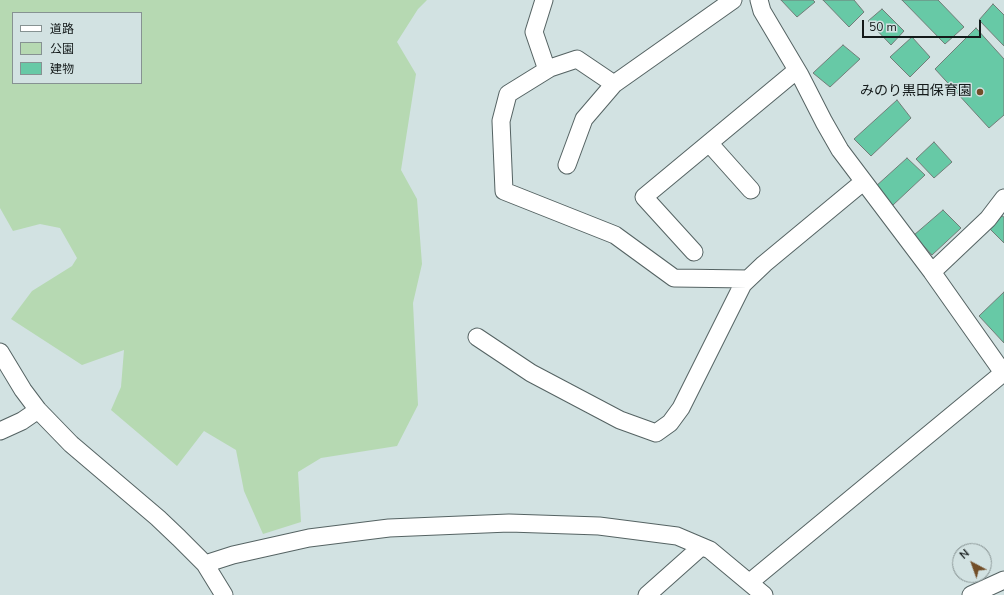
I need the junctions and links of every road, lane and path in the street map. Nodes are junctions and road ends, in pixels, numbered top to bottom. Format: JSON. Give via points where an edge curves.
{"nodes":[{"id":1,"x":544,"y":0,"type":"edge"},
{"id":2,"x":733,"y":0,"type":"edge"},
{"id":3,"x":759,"y":0,"type":"edge"},
{"id":4,"x":547,"y":70,"type":"junction"},
{"id":5,"x":797,"y":70,"type":"junction"},
{"id":6,"x":614,"y":84,"type":"junction"},
{"id":7,"x":710,"y":143,"type":"junction"},
{"id":8,"x":567,"y":165,"type":"dead end"},
{"id":9,"x":863,"y":182,"type":"junction"},
{"id":10,"x":751,"y":190,"type":"dead end"},
{"id":11,"x":1004,"y":198,"type":"edge"},
{"id":12,"x":694,"y":252,"type":"dead end"},
{"id":13,"x":932,"y":272,"type":"junction"},
{"id":14,"x":748,"y":279,"type":"junction"},
{"id":15,"x":477,"y":336,"type":"dead end"},
{"id":16,"x":0,"y":352,"type":"edge"},
{"id":17,"x":1004,"y":373,"type":"edge"},
{"id":18,"x":38,"y":410,"type":"junction"},
{"id":19,"x":0,"y":431,"type":"edge"},
{"id":20,"x":701,"y":546,"type":"junction"},
{"id":21,"x":205,"y":564,"type":"junction"},
{"id":22,"x":1004,"y":580,"type":"edge"},
{"id":23,"x":750,"y":582,"type":"junction"},
{"id":24,"x":224,"y":595,"type":"edge"},
{"id":25,"x":647,"y":595,"type":"edge"},
{"id":26,"x":764,"y":595,"type":"edge"},
{"id":27,"x":971,"y":595,"type":"edge"}],
"edges":[{"from":1,"to":4,"type":"street","via":[[534,32]]},
{"from":2,"to":6,"type":"street"},
{"from":3,"to":5,"type":"street","via":[[762,11]]},
{"from":4,"to":6,"type":"street","via":[[577,59]]},
{"from":4,"to":14,"type":"street","via":[[508,94],[501,121],[504,191],[615,235],[674,278]]},
{"from":5,"to":7,"type":"street"},
{"from":5,"to":9,"type":"street","via":[[840,150]]},
{"from":6,"to":8,"type":"street","via":[[584,119]]},
{"from":7,"to":10,"type":"street"},
{"from":7,"to":12,"type":"street","via":[[644,197]]},
{"from":9,"to":13,"type":"street"},
{"from":9,"to":14,"type":"street"},
{"from":11,"to":13,"type":"street","via":[[988,220]]},
{"from":13,"to":17,"type":"street"},
{"from":14,"to":15,"type":"street","via":[[743,284],[681,408],[670,423],[656,433],[620,420],[531,373]]},
{"from":16,"to":18,"type":"street"},
{"from":17,"to":23,"type":"street"},
{"from":18,"to":19,"type":"street"},
{"from":18,"to":21,"type":"street","via":[[71,444],[158,518]]},
{"from":20,"to":21,"type":"street","via":[[677,536],[607,527],[509,523],[389,528],[316,537],[233,555]]},
{"from":20,"to":23,"type":"street","via":[[710,550]]},
{"from":20,"to":25,"type":"street"},
{"from":21,"to":24,"type":"street"},
{"from":22,"to":27,"type":"street"},
{"from":23,"to":26,"type":"street"}]}
